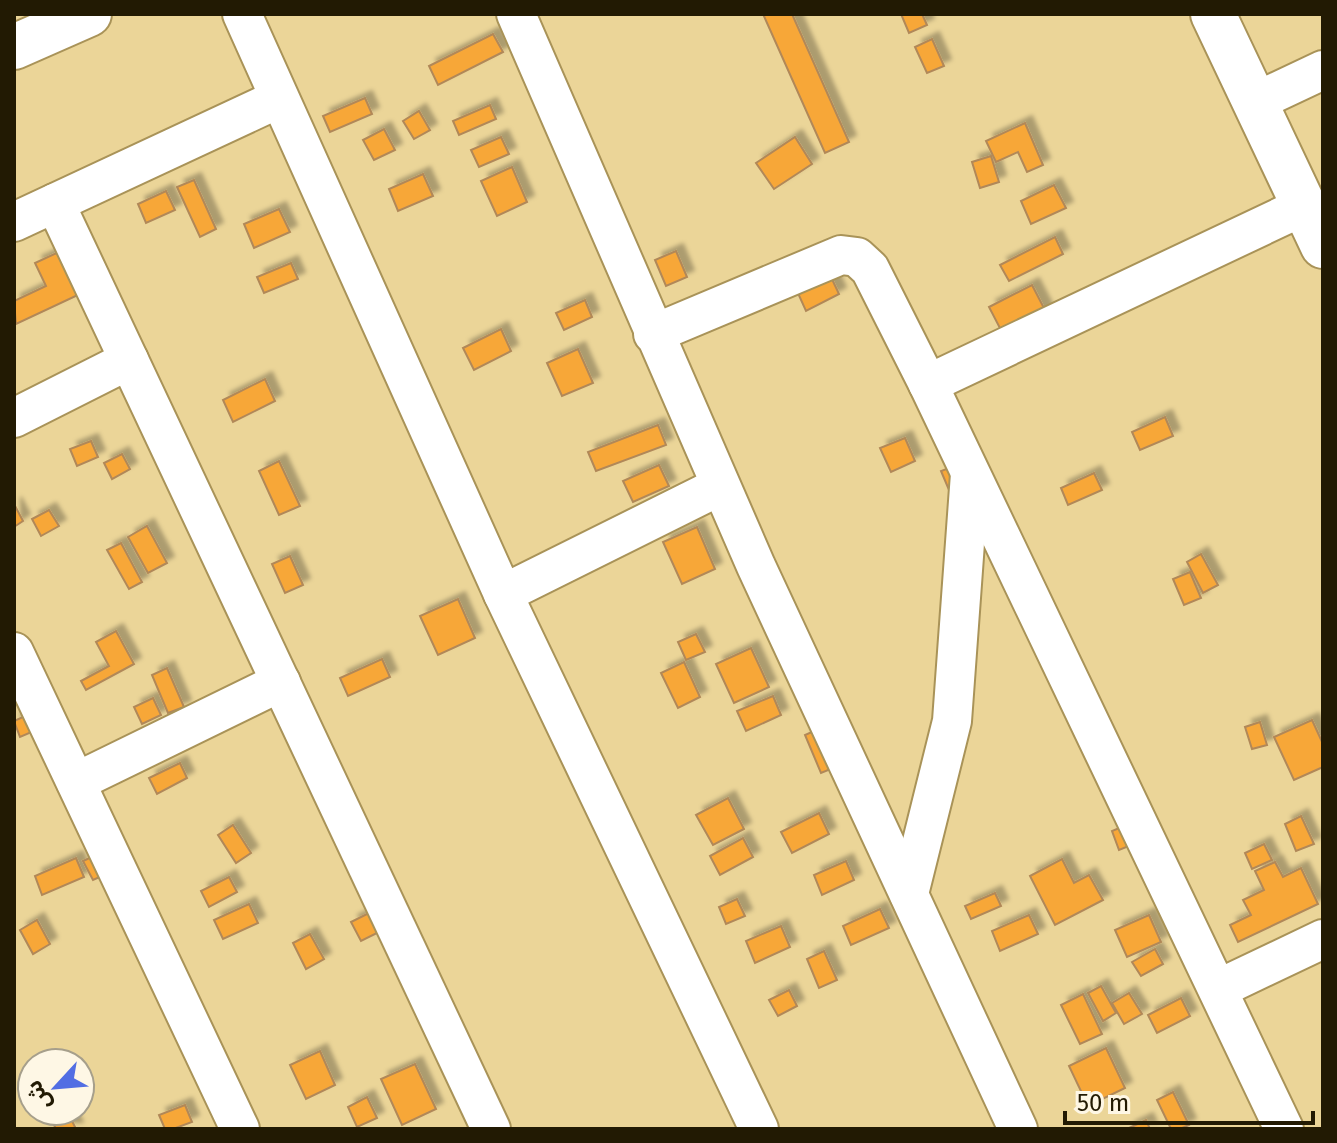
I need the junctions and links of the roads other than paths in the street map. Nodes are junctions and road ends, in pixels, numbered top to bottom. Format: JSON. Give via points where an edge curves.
{"nodes":[{"id":1,"x":89,"y":14,"type":"edge"},
{"id":2,"x":242,"y":14,"type":"edge"},
{"id":3,"x":516,"y":14,"type":"edge"},
{"id":4,"x":1213,"y":14,"type":"edge"},
{"id":5,"x":14,"y":47,"type":"edge"},
{"id":6,"x":1323,"y":70,"type":"edge"},
{"id":7,"x":278,"y":99,"type":"junction"},
{"id":8,"x":1255,"y":102,"type":"junction"},
{"id":9,"x":55,"y":203,"type":"junction"},
{"id":10,"x":1304,"y":206,"type":"junction"},
{"id":11,"x":14,"y":222,"type":"edge"},
{"id":12,"x":1323,"y":246,"type":"edge"},
{"id":13,"x":653,"y":334,"type":"junction"},
{"id":14,"x":129,"y":360,"type":"junction"},
{"id":15,"x":928,"y":384,"type":"junction"},
{"id":16,"x":14,"y":418,"type":"edge"},
{"id":17,"x":970,"y":472,"type":"junction"},
{"id":18,"x":720,"y":486,"type":"junction"},
{"id":19,"x":503,"y":594,"type":"junction"},
{"id":20,"x":14,"y":652,"type":"edge"},
{"id":21,"x":281,"y":682,"type":"junction"},
{"id":22,"x":76,"y":782,"type":"junction"},
{"id":23,"x":909,"y":894,"type":"junction"},
{"id":24,"x":1323,"y":939,"type":"edge"},
{"id":25,"x":1218,"y":989,"type":"junction"},
{"id":26,"x":240,"y":1129,"type":"edge"},
{"id":27,"x":491,"y":1129,"type":"edge"},
{"id":28,"x":759,"y":1129,"type":"edge"},
{"id":29,"x":1018,"y":1129,"type":"edge"},
{"id":30,"x":1284,"y":1129,"type":"edge"}],
"edges":[{"from":1,"to":5,"type":"street"},
{"from":2,"to":7,"type":"street"},
{"from":3,"to":13,"type":"street"},
{"from":4,"to":8,"type":"street"},
{"from":6,"to":8,"type":"street"},
{"from":7,"to":9,"type":"street"},
{"from":7,"to":19,"type":"street"},
{"from":8,"to":10,"type":"street"},
{"from":9,"to":11,"type":"street"},
{"from":9,"to":14,"type":"street"},
{"from":10,"to":12,"type":"street"},
{"from":10,"to":15,"type":"street"},
{"from":13,"to":15,"type":"street","via":[[841,255],[857,257],[870,269]]},
{"from":13,"to":18,"type":"street"},
{"from":14,"to":16,"type":"street"},
{"from":14,"to":21,"type":"street"},
{"from":15,"to":17,"type":"street"},
{"from":17,"to":23,"type":"street","via":[[952,721]]},
{"from":17,"to":25,"type":"street"},
{"from":18,"to":19,"type":"street"},
{"from":18,"to":23,"type":"street"},
{"from":19,"to":28,"type":"street"},
{"from":20,"to":22,"type":"street"},
{"from":21,"to":22,"type":"street"},
{"from":21,"to":27,"type":"street"},
{"from":22,"to":26,"type":"street"},
{"from":23,"to":29,"type":"street"},
{"from":24,"to":25,"type":"street"},
{"from":25,"to":30,"type":"street"}]}
